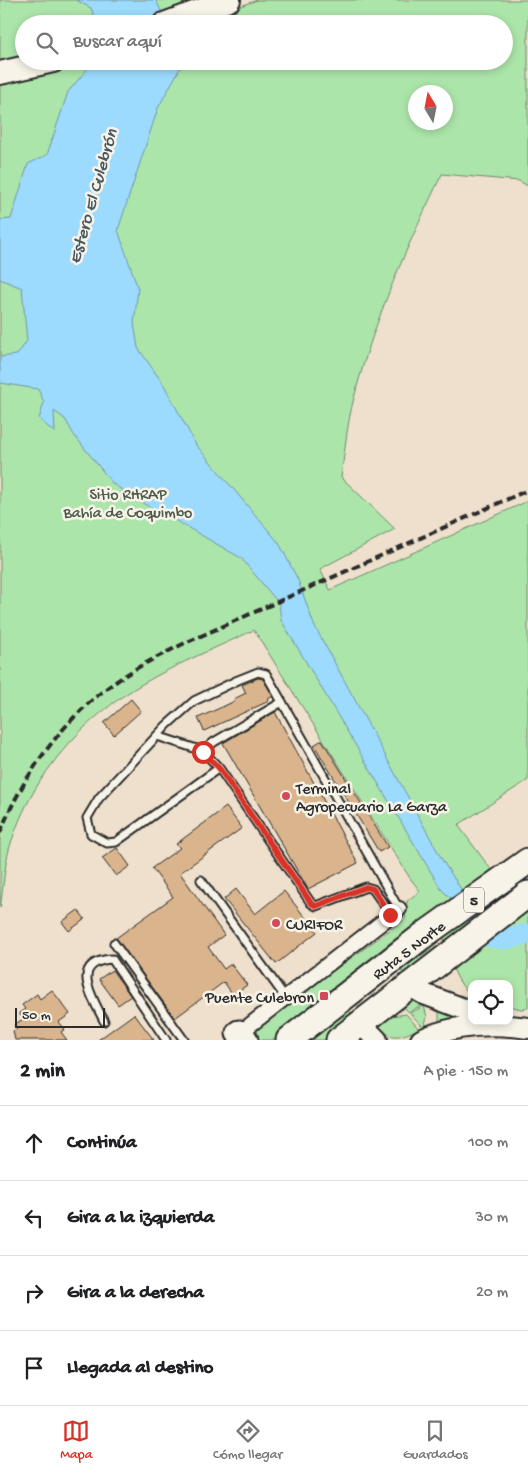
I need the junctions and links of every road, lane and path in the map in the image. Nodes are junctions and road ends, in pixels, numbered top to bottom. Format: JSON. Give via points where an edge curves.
{"nodes":[{"id":1,"x":229,"y":0,"type":"edge"},
{"id":2,"x":189,"y":15,"type":"edge"},
{"id":3,"x":15,"y":70,"type":"edge"},
{"id":4,"x":0,"y":73,"type":"edge"},
{"id":5,"x":282,"y":702,"type":"junction"},
{"id":6,"x":157,"y":736,"type":"junction"},
{"id":7,"x":203,"y":752,"type":"junction"},
{"id":8,"x":219,"y":768,"type":"junction"},
{"id":9,"x":527,"y":861,"type":"edge"},
{"id":10,"x":201,"y":880,"type":"dead end"},
{"id":11,"x":528,"y":894,"type":"edge"},
{"id":12,"x":395,"y":912,"type":"junction"},
{"id":13,"x":114,"y":943,"type":"dead end"},
{"id":14,"x":369,"y":979,"type":"junction"},
{"id":15,"x":417,"y":990,"type":"junction"},
{"id":16,"x":285,"y":997,"type":"junction"},
{"id":17,"x":468,"y":1011,"type":"edge"},
{"id":18,"x":104,"y":1021,"type":"dead end"},
{"id":19,"x":513,"y":1023,"type":"edge"},
{"id":20,"x":528,"y":1028,"type":"edge"},
{"id":21,"x":370,"y":1031,"type":"edge"},
{"id":22,"x":426,"y":1037,"type":"edge"},
{"id":23,"x":238,"y":1038,"type":"edge"},
{"id":24,"x":166,"y":1040,"type":"edge"},
{"id":25,"x":184,"y":1040,"type":"edge"},
{"id":26,"x":289,"y":1040,"type":"edge"},
{"id":27,"x":339,"y":1040,"type":"edge"}],
"edges":[{"from":1,"to":2,"type":"main road"},
{"from":3,"to":4,"type":"main road"},
{"from":5,"to":6,"type":"lane","via":[[266,674],[258,672],[194,701]]},
{"from":5,"to":7,"type":"lane","via":[[214,742]]},
{"from":5,"to":12,"type":"lane"},
{"from":6,"to":7,"type":"lane"},
{"from":6,"to":8,"type":"lane","via":[[99,798],[87,818],[91,834],[107,843],[116,842]]},
{"from":7,"to":8,"type":"lane"},
{"from":8,"to":12,"type":"lane","via":[[311,903],[316,906],[366,887],[373,889]]},
{"from":9,"to":14,"type":"highway","name":"Ruta 5 Norte","number":"5","via":[[421,937]]},
{"from":10,"to":16,"type":"lane"},
{"from":11,"to":15,"type":"highway","name":"Ruta 5 Norte","number":"5","via":[[442,960]]},
{"from":12,"to":16,"type":"street"},
{"from":13,"to":25,"type":"lane"},
{"from":14,"to":15,"type":"highway","via":[[393,976]]},
{"from":14,"to":21,"type":"highway","via":[[361,989],[359,1004]]},
{"from":14,"to":26,"type":"highway","name":"Ruta 5 Norte","number":"5"},
{"from":15,"to":17,"type":"main road"},
{"from":15,"to":21,"type":"highway","name":"Ruta 5 Norte","number":"5"},
{"from":15,"to":22,"type":"main road","via":[[435,1014],[434,1028]]},
{"from":16,"to":23,"type":"street"},
{"from":18,"to":24,"type":"lane","via":[[86,982],[87,973],[100,960],[112,960]]},
{"from":19,"to":20,"type":"main road"},
{"from":20,"to":22,"type":"main road","via":[[463,1027]]},
{"from":21,"to":27,"type":"highway","name":"Ruta 5 Norte","number":"5"}]}
